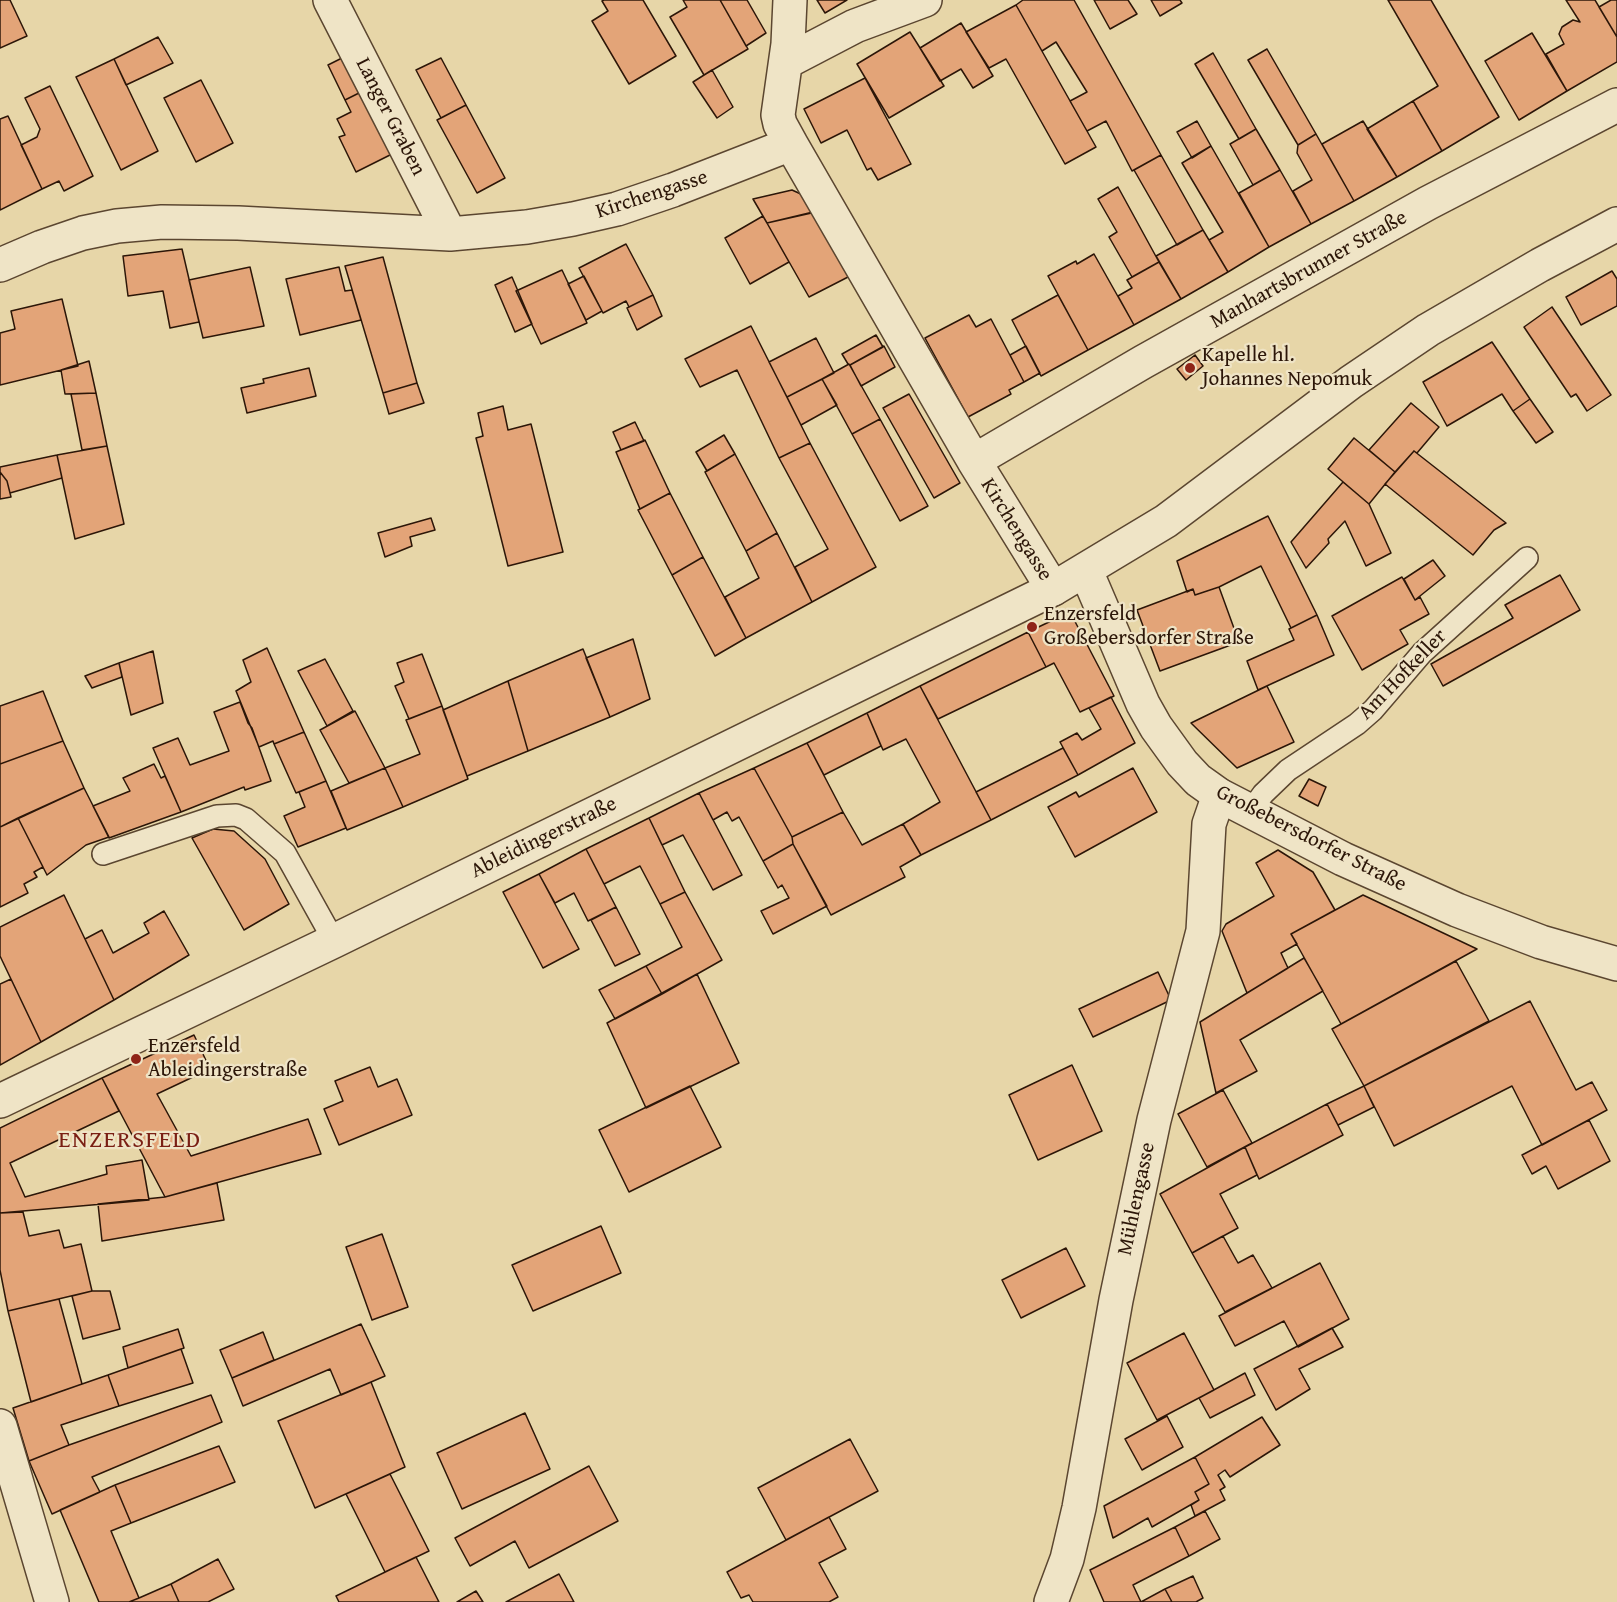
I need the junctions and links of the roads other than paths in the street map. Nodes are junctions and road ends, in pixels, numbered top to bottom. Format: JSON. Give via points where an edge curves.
{"nodes":[{"id":1,"x":330,"y":0,"type":"edge"},
{"id":2,"x":789,"y":0,"type":"edge"},
{"id":3,"x":925,"y":0,"type":"edge"},
{"id":4,"x":786,"y":62,"type":"junction"},
{"id":5,"x":1617,"y":105,"type":"edge"},
{"id":6,"x":790,"y":144,"type":"junction"},
{"id":7,"x":1617,"y":224,"type":"edge"},
{"id":8,"x":450,"y":234,"type":"junction"},
{"id":9,"x":0,"y":265,"type":"edge"},
{"id":10,"x":974,"y":460,"type":"junction"},
{"id":11,"x":1527,"y":558,"type":"dead end"},
{"id":12,"x":1086,"y":571,"type":"junction"},
{"id":13,"x":1053,"y":589,"type":"junction"},
{"id":14,"x":1219,"y":795,"type":"junction"},
{"id":15,"x":1249,"y":813,"type":"junction"},
{"id":16,"x":103,"y":854,"type":"dead end"},
{"id":17,"x":334,"y":941,"type":"junction"},
{"id":18,"x":1617,"y":964,"type":"edge"},
{"id":19,"x":0,"y":1101,"type":"edge"},
{"id":20,"x":0,"y":1426,"type":"edge"},
{"id":21,"x":52,"y":1602,"type":"edge"},
{"id":22,"x":1051,"y":1602,"type":"edge"}],
"edges":[{"from":1,"to":8,"type":"street","name":"Langer Graben"},
{"from":2,"to":4,"type":"street"},
{"from":3,"to":4,"type":"street","via":[[861,23]]},
{"from":4,"to":6,"type":"street","via":[[778,115]]},
{"from":5,"to":10,"type":"street","name":"Manhartsbrunner Straße","via":[[1418,209]]},
{"from":6,"to":8,"type":"street","name":"Kirchengasse","via":[[617,209],[526,227]]},
{"from":6,"to":10,"type":"street","name":"Kirchengasse"},
{"from":7,"to":12,"type":"street","via":[[1428,330],[1351,382],[1166,521]]},
{"from":8,"to":9,"type":"street","name":"Kirchengasse","via":[[162,222],[83,233]]},
{"from":10,"to":13,"type":"street","name":"Kirchengasse"},
{"from":11,"to":15,"type":"lane","name":"Am Hofkeller","via":[[1422,653],[1373,710],[1288,770]]},
{"from":12,"to":13,"type":"street","name":"Ableidingerstraße"},
{"from":12,"to":14,"type":"street","name":"Großebersdorfer Straße","via":[[1156,727],[1182,763]]},
{"from":13,"to":17,"type":"street","name":"Ableidingerstraße"},
{"from":14,"to":15,"type":"street","name":"Großebersdorfer Straße"},
{"from":14,"to":22,"type":"street","name":"Mühlengasse","via":[[1209,824],[1203,931],[1154,1120],[1116,1300],[1079,1508],[1067,1559]]},
{"from":15,"to":18,"type":"street","name":"Großebersdorfer Straße","via":[[1457,910],[1541,942]]},
{"from":16,"to":17,"type":"lane","via":[[217,816],[236,815],[285,852]]},
{"from":17,"to":19,"type":"street","name":"Ableidingerstraße"},
{"from":20,"to":21,"type":"street"}]}
